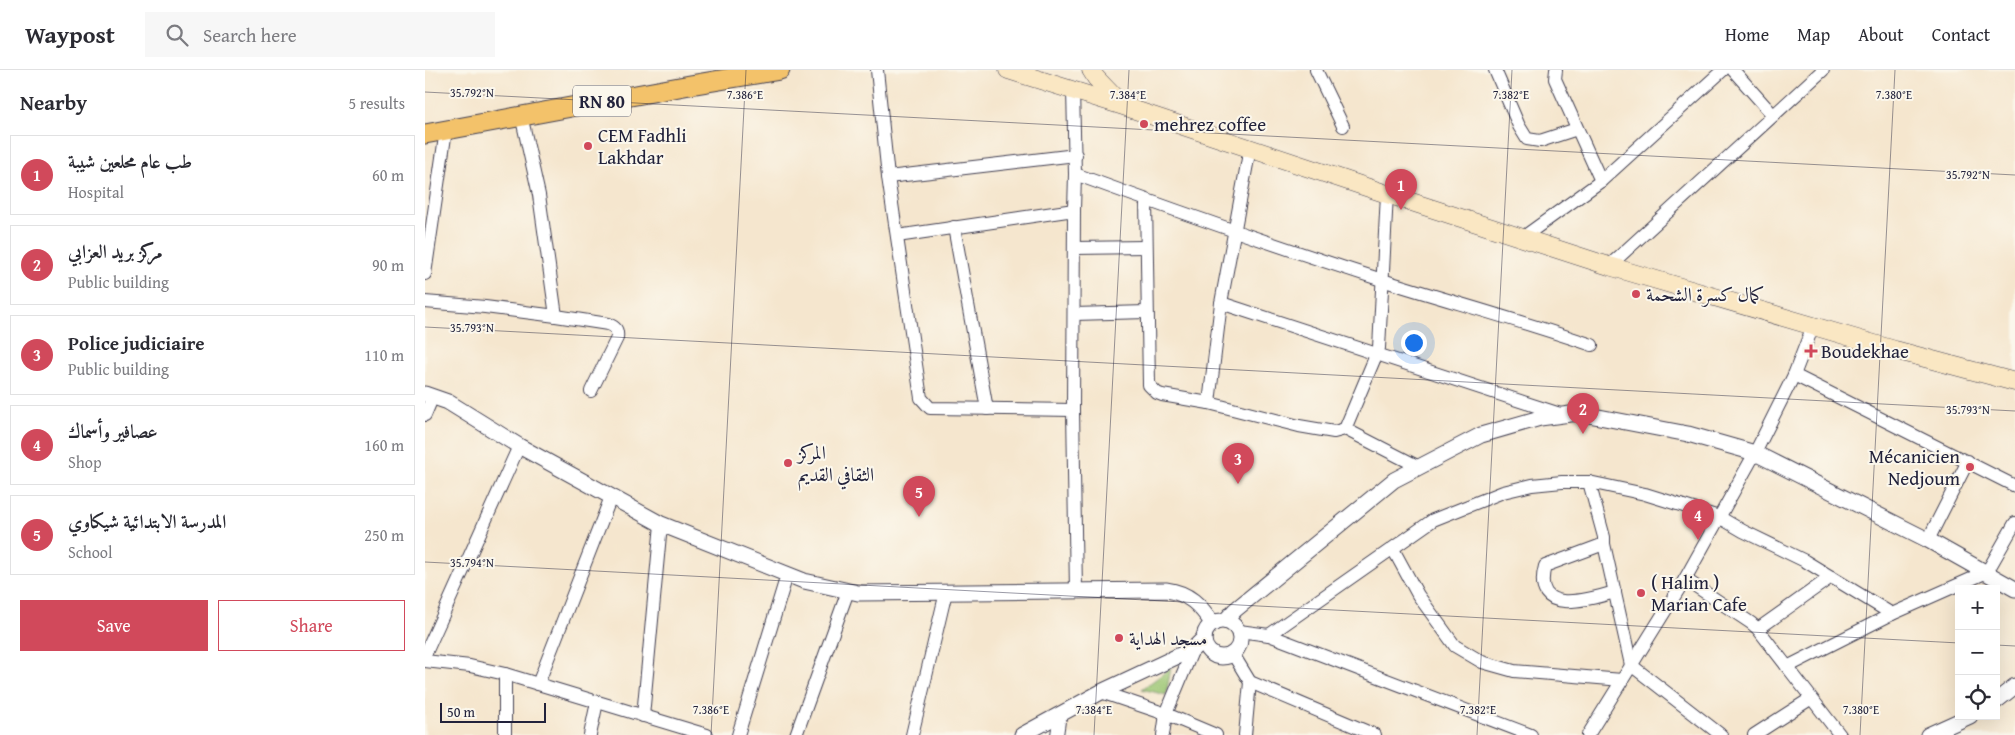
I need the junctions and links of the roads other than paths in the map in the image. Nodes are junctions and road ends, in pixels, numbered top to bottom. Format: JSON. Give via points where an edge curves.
{"nodes":[{"id":1,"x":877,"y":70,"type":"edge"},
{"id":2,"x":1008,"y":70,"type":"edge"},
{"id":3,"x":1091,"y":70,"type":"edge"},
{"id":4,"x":1316,"y":70,"type":"edge"},
{"id":5,"x":1495,"y":70,"type":"edge"},
{"id":6,"x":1556,"y":70,"type":"edge"},
{"id":7,"x":1723,"y":70,"type":"edge"},
{"id":8,"x":1733,"y":70,"type":"edge"},
{"id":9,"x":1823,"y":70,"type":"edge"},
{"id":10,"x":769,"y":71,"type":"edge"},
{"id":11,"x":1073,"y":90,"type":"junction"},
{"id":12,"x":1123,"y":106,"type":"junction"},
{"id":13,"x":1773,"y":115,"type":"junction"},
{"id":14,"x":521,"y":116,"type":"junction"},
{"id":15,"x":1343,"y":126,"type":"dead end"},
{"id":16,"x":1577,"y":129,"type":"junction"},
{"id":17,"x":446,"y":130,"type":"junction"},
{"id":18,"x":425,"y":134,"type":"edge"},
{"id":19,"x":1250,"y":148,"type":"junction"},
{"id":20,"x":1076,"y":155,"type":"junction"},
{"id":21,"x":1075,"y":174,"type":"junction"},
{"id":22,"x":888,"y":177,"type":"junction"},
{"id":23,"x":1601,"y":180,"type":"junction"},
{"id":24,"x":1387,"y":194,"type":"junction"},
{"id":25,"x":1146,"y":200,"type":"junction"},
{"id":26,"x":1074,"y":210,"type":"junction"},
{"id":27,"x":954,"y":227,"type":"junction"},
{"id":28,"x":1236,"y":231,"type":"junction"},
{"id":29,"x":897,"y":236,"type":"junction"},
{"id":30,"x":1523,"y":238,"type":"junction"},
{"id":31,"x":1146,"y":247,"type":"junction"},
{"id":32,"x":1074,"y":248,"type":"junction"},
{"id":33,"x":1609,"y":266,"type":"junction"},
{"id":34,"x":425,"y":274,"type":"edge"},
{"id":35,"x":1382,"y":280,"type":"junction"},
{"id":36,"x":425,"y":302,"type":"edge"},
{"id":37,"x":1221,"y":303,"type":"junction"},
{"id":38,"x":1147,"y":312,"type":"junction"},
{"id":39,"x":1073,"y":314,"type":"junction"},
{"id":40,"x":556,"y":316,"type":"junction"},
{"id":41,"x":1813,"y":326,"type":"junction"},
{"id":42,"x":1591,"y":345,"type":"dead end"},
{"id":43,"x":1376,"y":354,"type":"junction"},
{"id":44,"x":1794,"y":375,"type":"junction"},
{"id":45,"x":2015,"y":382,"type":"edge"},
{"id":46,"x":591,"y":391,"type":"dead end"},
{"id":47,"x":429,"y":395,"type":"edge"},
{"id":48,"x":1209,"y":403,"type":"junction"},
{"id":49,"x":987,"y":409,"type":"junction"},
{"id":50,"x":1073,"y":410,"type":"junction"},
{"id":51,"x":1559,"y":414,"type":"junction"},
{"id":52,"x":425,"y":415,"type":"edge"},
{"id":53,"x":1345,"y":429,"type":"junction"},
{"id":54,"x":519,"y":446,"type":"junction"},
{"id":55,"x":1755,"y":453,"type":"junction"},
{"id":56,"x":1968,"y":461,"type":"junction"},
{"id":57,"x":1419,"y":467,"type":"junction"},
{"id":58,"x":1589,"y":482,"type":"junction"},
{"id":59,"x":2015,"y":486,"type":"edge"},
{"id":60,"x":611,"y":497,"type":"junction"},
{"id":61,"x":1719,"y":517,"type":"junction"},
{"id":62,"x":2015,"y":523,"type":"edge"},
{"id":63,"x":661,"y":524,"type":"junction"},
{"id":64,"x":1928,"y":540,"type":"junction"},
{"id":65,"x":1604,"y":544,"type":"junction"},
{"id":66,"x":1393,"y":549,"type":"junction"},
{"id":67,"x":1987,"y":572,"type":"junction"},
{"id":68,"x":787,"y":575,"type":"junction"},
{"id":69,"x":1831,"y":577,"type":"junction"},
{"id":70,"x":1685,"y":579,"type":"junction"},
{"id":71,"x":2015,"y":589,"type":"edge"},
{"id":72,"x":1076,"y":591,"type":"junction"},
{"id":73,"x":848,"y":592,"type":"junction"},
{"id":74,"x":946,"y":592,"type":"junction"},
{"id":75,"x":1615,"y":592,"type":"junction"},
{"id":76,"x":1892,"y":614,"type":"junction"},
{"id":77,"x":1219,"y":622,"type":"junction"},
{"id":78,"x":1758,"y":629,"type":"junction"},
{"id":79,"x":1239,"y":631,"type":"junction"},
{"id":80,"x":1269,"y":635,"type":"junction"},
{"id":81,"x":1204,"y":638,"type":"junction"},
{"id":82,"x":1193,"y":649,"type":"junction"},
{"id":83,"x":1233,"y":654,"type":"junction"},
{"id":84,"x":425,"y":655,"type":"edge"},
{"id":85,"x":425,"y":661,"type":"edge"},
{"id":86,"x":1631,"y":664,"type":"junction"},
{"id":87,"x":1787,"y":667,"type":"junction"},
{"id":88,"x":505,"y":674,"type":"junction"},
{"id":89,"x":1622,"y":680,"type":"junction"},
{"id":90,"x":1250,"y":682,"type":"junction"},
{"id":91,"x":537,"y":684,"type":"junction"},
{"id":92,"x":2015,"y":686,"type":"edge"},
{"id":93,"x":1101,"y":692,"type":"junction"},
{"id":94,"x":2000,"y":698,"type":"edge"},
{"id":95,"x":1810,"y":699,"type":"junction"},
{"id":96,"x":597,"y":702,"type":"junction"},
{"id":97,"x":1060,"y":714,"type":"junction"},
{"id":98,"x":1167,"y":714,"type":"junction"},
{"id":99,"x":643,"y":716,"type":"junction"},
{"id":100,"x":1962,"y":720,"type":"edge"},
{"id":101,"x":666,"y":729,"type":"edge"},
{"id":102,"x":505,"y":735,"type":"edge"},
{"id":103,"x":590,"y":735,"type":"edge"},
{"id":104,"x":707,"y":735,"type":"edge"},
{"id":105,"x":738,"y":735,"type":"edge"},
{"id":106,"x":796,"y":735,"type":"edge"},
{"id":107,"x":912,"y":735,"type":"edge"},
{"id":108,"x":1022,"y":735,"type":"edge"},
{"id":109,"x":1057,"y":735,"type":"edge"},
{"id":110,"x":1163,"y":735,"type":"edge"},
{"id":111,"x":1216,"y":735,"type":"edge"},
{"id":112,"x":1245,"y":735,"type":"edge"},
{"id":113,"x":1375,"y":735,"type":"edge"},
{"id":114,"x":1531,"y":735,"type":"edge"},
{"id":115,"x":1588,"y":735,"type":"edge"},
{"id":116,"x":1721,"y":735,"type":"edge"},
{"id":117,"x":1754,"y":735,"type":"edge"},
{"id":118,"x":1840,"y":735,"type":"edge"},
{"id":119,"x":1928,"y":735,"type":"edge"}],
"edges":[{"from":1,"to":22,"type":"street"},
{"from":2,"to":11,"type":"main road"},
{"from":3,"to":12,"type":"main road"},
{"from":4,"to":15,"type":"street"},
{"from":5,"to":16,"type":"street","via":[[1527,139],[1540,141]]},
{"from":6,"to":16,"type":"street","via":[[1555,79]]},
{"from":7,"to":23,"type":"street"},
{"from":8,"to":13,"type":"street"},
{"from":9,"to":13,"type":"street"},
{"from":10,"to":14,"type":"main road","number":"RN 80"},
{"from":11,"to":12,"type":"main road"},
{"from":11,"to":20,"type":"street"},
{"from":12,"to":19,"type":"main road"},
{"from":13,"to":33,"type":"street"},
{"from":14,"to":17,"type":"main road","number":"RN 80"},
{"from":14,"to":40,"type":"street","via":[[539,195]]},
{"from":16,"to":23,"type":"street"},
{"from":17,"to":18,"type":"main road","number":"RN 80"},
{"from":17,"to":34,"type":"street"},
{"from":19,"to":24,"type":"main road"},
{"from":19,"to":28,"type":"street"},
{"from":20,"to":21,"type":"street"},
{"from":20,"to":22,"type":"street"},
{"from":21,"to":25,"type":"street"},
{"from":21,"to":26,"type":"street"},
{"from":22,"to":29,"type":"street"},
{"from":23,"to":30,"type":"street"},
{"from":24,"to":30,"type":"main road"},
{"from":24,"to":35,"type":"street"},
{"from":25,"to":28,"type":"street"},
{"from":25,"to":31,"type":"street"},
{"from":26,"to":27,"type":"street"},
{"from":26,"to":32,"type":"street"},
{"from":27,"to":29,"type":"street"},
{"from":27,"to":49,"type":"street"},
{"from":28,"to":35,"type":"street"},
{"from":28,"to":37,"type":"street"},
{"from":29,"to":49,"type":"street","via":[[921,398],[930,408]]},
{"from":30,"to":33,"type":"main road"},
{"from":31,"to":32,"type":"street"},
{"from":31,"to":38,"type":"street"},
{"from":32,"to":39,"type":"street"},
{"from":33,"to":41,"type":"main road"},
{"from":35,"to":42,"type":"street"},
{"from":35,"to":43,"type":"street","via":[[1379,348]]},
{"from":36,"to":40,"type":"street"},
{"from":37,"to":43,"type":"street"},
{"from":37,"to":48,"type":"street"},
{"from":38,"to":39,"type":"street"},
{"from":38,"to":48,"type":"street","via":[[1149,385],[1162,395]]},
{"from":39,"to":50,"type":"street"},
{"from":40,"to":46,"type":"street","via":[[608,324],[617,330],[617,338]]},
{"from":41,"to":44,"type":"street"},
{"from":41,"to":45,"type":"main road"},
{"from":43,"to":51,"type":"street"},
{"from":43,"to":53,"type":"street"},
{"from":44,"to":55,"type":"street"},
{"from":44,"to":56,"type":"street"},
{"from":47,"to":52,"type":"street"},
{"from":47,"to":54,"type":"street","via":[[448,402]]},
{"from":48,"to":53,"type":"street","via":[[1299,426],[1334,432]]},
{"from":49,"to":50,"type":"street"},
{"from":50,"to":72,"type":"street"},
{"from":51,"to":55,"type":"street","via":[[1578,414],[1669,430]]},
{"from":51,"to":57,"type":"street","via":[[1481,435]]},
{"from":53,"to":57,"type":"street"},
{"from":54,"to":60,"type":"street"},
{"from":54,"to":84,"type":"street"},
{"from":55,"to":61,"type":"street"},
{"from":55,"to":64,"type":"street"},
{"from":56,"to":59,"type":"street"},
{"from":56,"to":64,"type":"street"},
{"from":57,"to":77,"type":"street","via":[[1394,480]]},
{"from":58,"to":61,"type":"street","via":[[1645,494]]},
{"from":58,"to":65,"type":"street"},
{"from":58,"to":66,"type":"street","via":[[1532,485],[1503,492],[1433,520]]},
{"from":60,"to":63,"type":"street"},
{"from":60,"to":91,"type":"street"},
{"from":61,"to":69,"type":"street"},
{"from":61,"to":70,"type":"street"},
{"from":62,"to":67,"type":"street"},
{"from":63,"to":68,"type":"street"},
{"from":63,"to":99,"type":"street"},
{"from":64,"to":67,"type":"street"},
{"from":65,"to":75,"type":"street"},
{"from":65,"to":75,"type":"street","via":[[1545,566],[1545,589],[1551,598],[1567,602]]},
{"from":66,"to":80,"type":"street"},
{"from":66,"to":89,"type":"street","via":[[1419,595],[1455,646],[1482,662],[1515,671]]},
{"from":67,"to":71,"type":"street"},
{"from":67,"to":76,"type":"street"},
{"from":68,"to":73,"type":"street"},
{"from":68,"to":105,"type":"street"},
{"from":69,"to":76,"type":"street"},
{"from":69,"to":78,"type":"street"},
{"from":70,"to":78,"type":"street"},
{"from":70,"to":86,"type":"street"},
{"from":72,"to":74,"type":"street"},
{"from":72,"to":77,"type":"street","via":[[1177,592],[1188,596]]},
{"from":73,"to":74,"type":"street"},
{"from":73,"to":106,"type":"street"},
{"from":74,"to":107,"type":"street"},
{"from":75,"to":86,"type":"street"},
{"from":76,"to":87,"type":"street"},
{"from":77,"to":79,"type":"street","via":[[1231,623]]},
{"from":77,"to":81,"type":"street","via":[[1205,632]]},
{"from":78,"to":87,"type":"street"},
{"from":79,"to":80,"type":"street"},
{"from":79,"to":83,"type":"street","via":[[1240,644]]},
{"from":80,"to":114,"type":"street"},
{"from":81,"to":82,"type":"street"},
{"from":81,"to":83,"type":"street","via":[[1211,653],[1222,657]]},
{"from":82,"to":93,"type":"street"},
{"from":82,"to":98,"type":"street"},
{"from":83,"to":90,"type":"street"},
{"from":85,"to":88,"type":"street"},
{"from":86,"to":89,"type":"street"},
{"from":86,"to":116,"type":"street"},
{"from":87,"to":95,"type":"street"},
{"from":88,"to":91,"type":"street"},
{"from":88,"to":102,"type":"street"},
{"from":89,"to":115,"type":"street"},
{"from":90,"to":112,"type":"street"},
{"from":90,"to":113,"type":"street"},
{"from":91,"to":96,"type":"street"},
{"from":92,"to":94,"type":"street"},
{"from":93,"to":97,"type":"street"},
{"from":93,"to":98,"type":"street"},
{"from":95,"to":117,"type":"street"},
{"from":95,"to":118,"type":"street"},
{"from":96,"to":99,"type":"street"},
{"from":96,"to":103,"type":"street"},
{"from":97,"to":108,"type":"street"},
{"from":97,"to":109,"type":"street"},
{"from":98,"to":110,"type":"street"},
{"from":98,"to":111,"type":"street"},
{"from":99,"to":101,"type":"street"},
{"from":100,"to":119,"type":"street"},
{"from":101,"to":104,"type":"street"}]}
